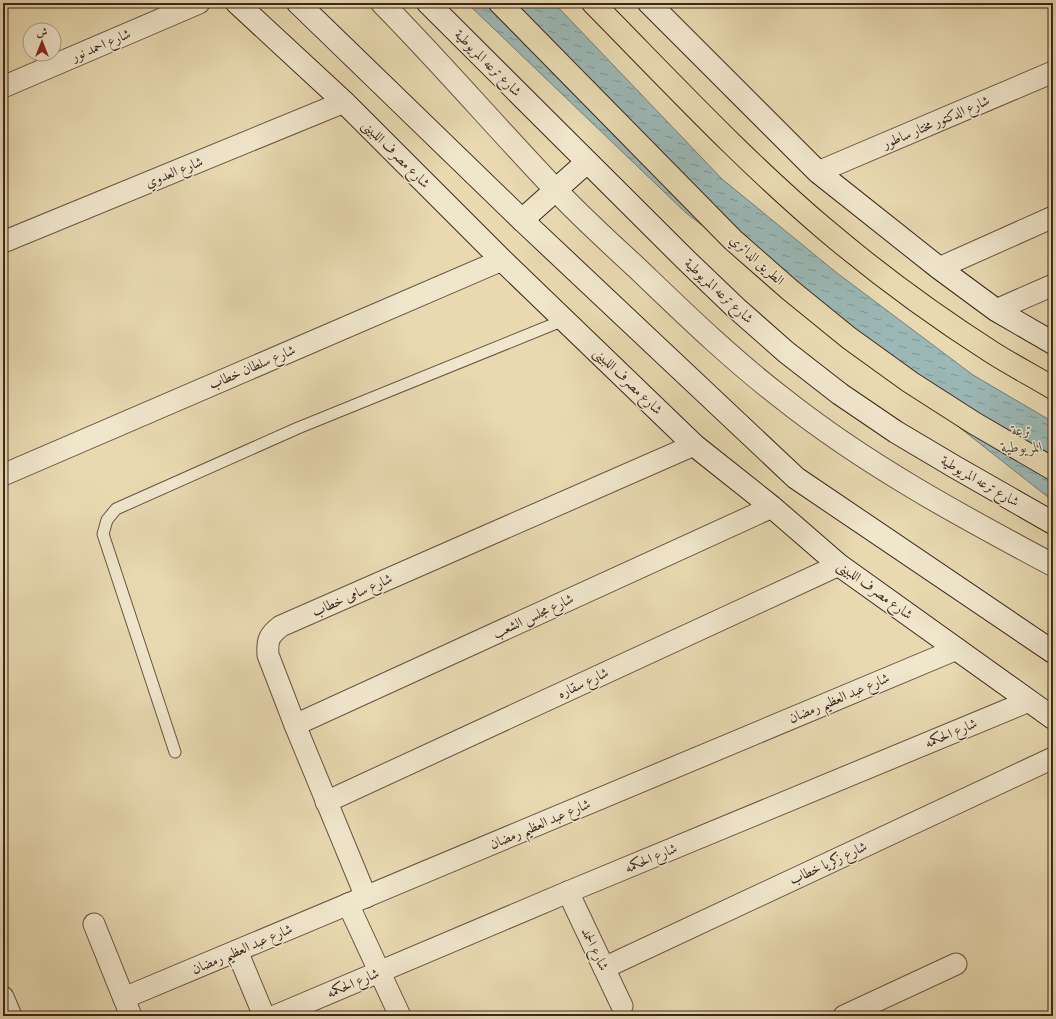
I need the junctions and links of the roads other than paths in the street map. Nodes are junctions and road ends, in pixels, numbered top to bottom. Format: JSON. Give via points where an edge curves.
{"nodes":[{"id":1,"x":199,"y":3,"type":"edge"},
{"id":2,"x":237,"y":3,"type":"edge"},
{"id":3,"x":298,"y":3,"type":"edge"},
{"id":4,"x":382,"y":3,"type":"edge"},
{"id":5,"x":428,"y":3,"type":"edge"},
{"id":6,"x":500,"y":3,"type":"edge"},
{"id":7,"x":593,"y":3,"type":"edge"},
{"id":8,"x":649,"y":3,"type":"edge"},
{"id":9,"x":1053,"y":72,"type":"edge"},
{"id":10,"x":3,"y":87,"type":"edge"},
{"id":11,"x":344,"y":102,"type":"junction"},
{"id":12,"x":587,"y":162,"type":"junction"},
{"id":13,"x":818,"y":172,"type":"junction"},
{"id":14,"x":555,"y":190,"type":"junction"},
{"id":15,"x":1053,"y":217,"type":"edge"},
{"id":16,"x":522,"y":220,"type":"junction"},
{"id":17,"x":3,"y":242,"type":"edge"},
{"id":18,"x":502,"y":260,"type":"junction"},
{"id":19,"x":939,"y":268,"type":"junction"},
{"id":20,"x":1053,"y":285,"type":"edge"},
{"id":21,"x":996,"y":310,"type":"junction"},
{"id":22,"x":564,"y":320,"type":"junction"},
{"id":23,"x":1053,"y":343,"type":"edge"},
{"id":24,"x":1053,"y":388,"type":"edge"},
{"id":25,"x":694,"y":445,"type":"junction"},
{"id":26,"x":1053,"y":469,"type":"edge"},
{"id":27,"x":3,"y":475,"type":"edge"},
{"id":28,"x":772,"y":507,"type":"junction"},
{"id":29,"x":1053,"y":523,"type":"edge"},
{"id":30,"x":839,"y":564,"type":"junction"},
{"id":31,"x":1053,"y":565,"type":"edge"},
{"id":32,"x":957,"y":649,"type":"junction"},
{"id":33,"x":1053,"y":652,"type":"edge"},
{"id":34,"x":1029,"y":701,"type":"junction"},
{"id":35,"x":1053,"y":718,"type":"edge"},
{"id":36,"x":295,"y":725,"type":"junction"},
{"id":37,"x":175,"y":752,"type":"dead end"},
{"id":38,"x":1053,"y":758,"type":"edge"},
{"id":39,"x":326,"y":802,"type":"junction"},
{"id":40,"x":568,"y":892,"type":"junction"},
{"id":41,"x":357,"y":901,"type":"junction"},
{"id":42,"x":94,"y":924,"type":"dead end"},
{"id":43,"x":237,"y":951,"type":"junction"},
{"id":44,"x":956,"y":964,"type":"dead end"},
{"id":45,"x":604,"y":968,"type":"junction"},
{"id":46,"x":379,"y":972,"type":"junction"},
{"id":47,"x":3,"y":998,"type":"edge"},
{"id":48,"x":622,"y":1006,"type":"dead end"},
{"id":49,"x":128,"y":1007,"type":"edge"},
{"id":50,"x":11,"y":1016,"type":"edge"},
{"id":51,"x":264,"y":1016,"type":"edge"},
{"id":52,"x":275,"y":1016,"type":"edge"},
{"id":53,"x":400,"y":1016,"type":"edge"},
{"id":54,"x":844,"y":1016,"type":"edge"}],
"edges":[{"from":1,"to":10,"type":"street","name":"شارع احمد نور"},
{"from":2,"to":11,"type":"main road","name":"شارع مصرف اللبينى"},
{"from":3,"to":16,"type":"main road"},
{"from":4,"to":14,"type":"main road"},
{"from":5,"to":12,"type":"main road","name":"شارع ترعه المريوطية"},
{"from":6,"to":26,"type":"highway","name":"الطريق الدائري","via":[[728,234],[790,290],[849,338],[910,382]]},
{"from":7,"to":24,"type":"highway","via":[[731,143],[827,231],[936,315]]},
{"from":8,"to":13,"type":"main road"},
{"from":9,"to":13,"type":"street","name":"شارع الدكتور مختار ساطور"},
{"from":11,"to":17,"type":"street","name":"شارع العدوي"},
{"from":11,"to":18,"type":"main road","name":"شارع مصرف اللبينى"},
{"from":12,"to":14,"type":"main road"},
{"from":12,"to":29,"type":"main road","name":"شارع ترعه المريوطية","via":[[735,307],[786,352],[840,394],[896,432]]},
{"from":13,"to":19,"type":"main road"},
{"from":14,"to":16,"type":"main road"},
{"from":14,"to":31,"type":"main road","via":[[714,341],[820,427],[964,518]]},
{"from":15,"to":19,"type":"street"},
{"from":16,"to":33,"type":"main road","via":[[796,478]]},
{"from":18,"to":22,"type":"main road","name":"شارع مصرف اللبينى"},
{"from":18,"to":27,"type":"street","name":"شارع سلطان خطاب"},
{"from":19,"to":21,"type":"main road"},
{"from":20,"to":21,"type":"street"},
{"from":21,"to":23,"type":"main road"},
{"from":22,"to":25,"type":"main road","name":"شارع مصرف اللبينى"},
{"from":22,"to":37,"type":"lane","via":[[298,428],[116,509],[107,520],[103,534]]},
{"from":25,"to":28,"type":"main road","name":"شارع مصرف اللبينى"},
{"from":25,"to":36,"type":"street","name":"شارع سامى خطاب","via":[[280,626],[272,633],[267,644],[268,655]]},
{"from":28,"to":30,"type":"main road","name":"شارع مصرف اللبينى"},
{"from":28,"to":36,"type":"street","name":"شارع مجلس الشعب"},
{"from":30,"to":32,"type":"main road","name":"شارع مصرف اللبينى"},
{"from":30,"to":39,"type":"street","name":"شارع سقاره"},
{"from":32,"to":34,"type":"main road","name":"شارع مصرف اللبينى"},
{"from":32,"to":41,"type":"street","name":"شارع عبد العظيم رمضان"},
{"from":34,"to":35,"type":"main road","name":"شارع مصرف اللبينى"},
{"from":34,"to":40,"type":"street","name":"شارع الحكمه"},
{"from":36,"to":39,"type":"street","name":"شارع سامى خطاب"},
{"from":38,"to":45,"type":"street","name":"شارع زكريا خطاب"},
{"from":39,"to":41,"type":"street","name":"شارع سامى خطاب"},
{"from":40,"to":45,"type":"street","name":"شارع الحمد"},
{"from":40,"to":46,"type":"street","name":"شارع الحكمه"},
{"from":41,"to":43,"type":"street","name":"شارع عبد العظيم رمضان"},
{"from":41,"to":46,"type":"street","name":"شارع سامى خطاب"},
{"from":42,"to":49,"type":"street"},
{"from":43,"to":49,"type":"street","name":"شارع عبد العظيم رمضان"},
{"from":43,"to":51,"type":"street"},
{"from":44,"to":54,"type":"street"},
{"from":45,"to":48,"type":"street","name":"شارع الحمد"},
{"from":46,"to":52,"type":"street","name":"شارع الحكمه"},
{"from":46,"to":53,"type":"street","name":"شارع سامى خطاب"},
{"from":47,"to":50,"type":"street"}]}
